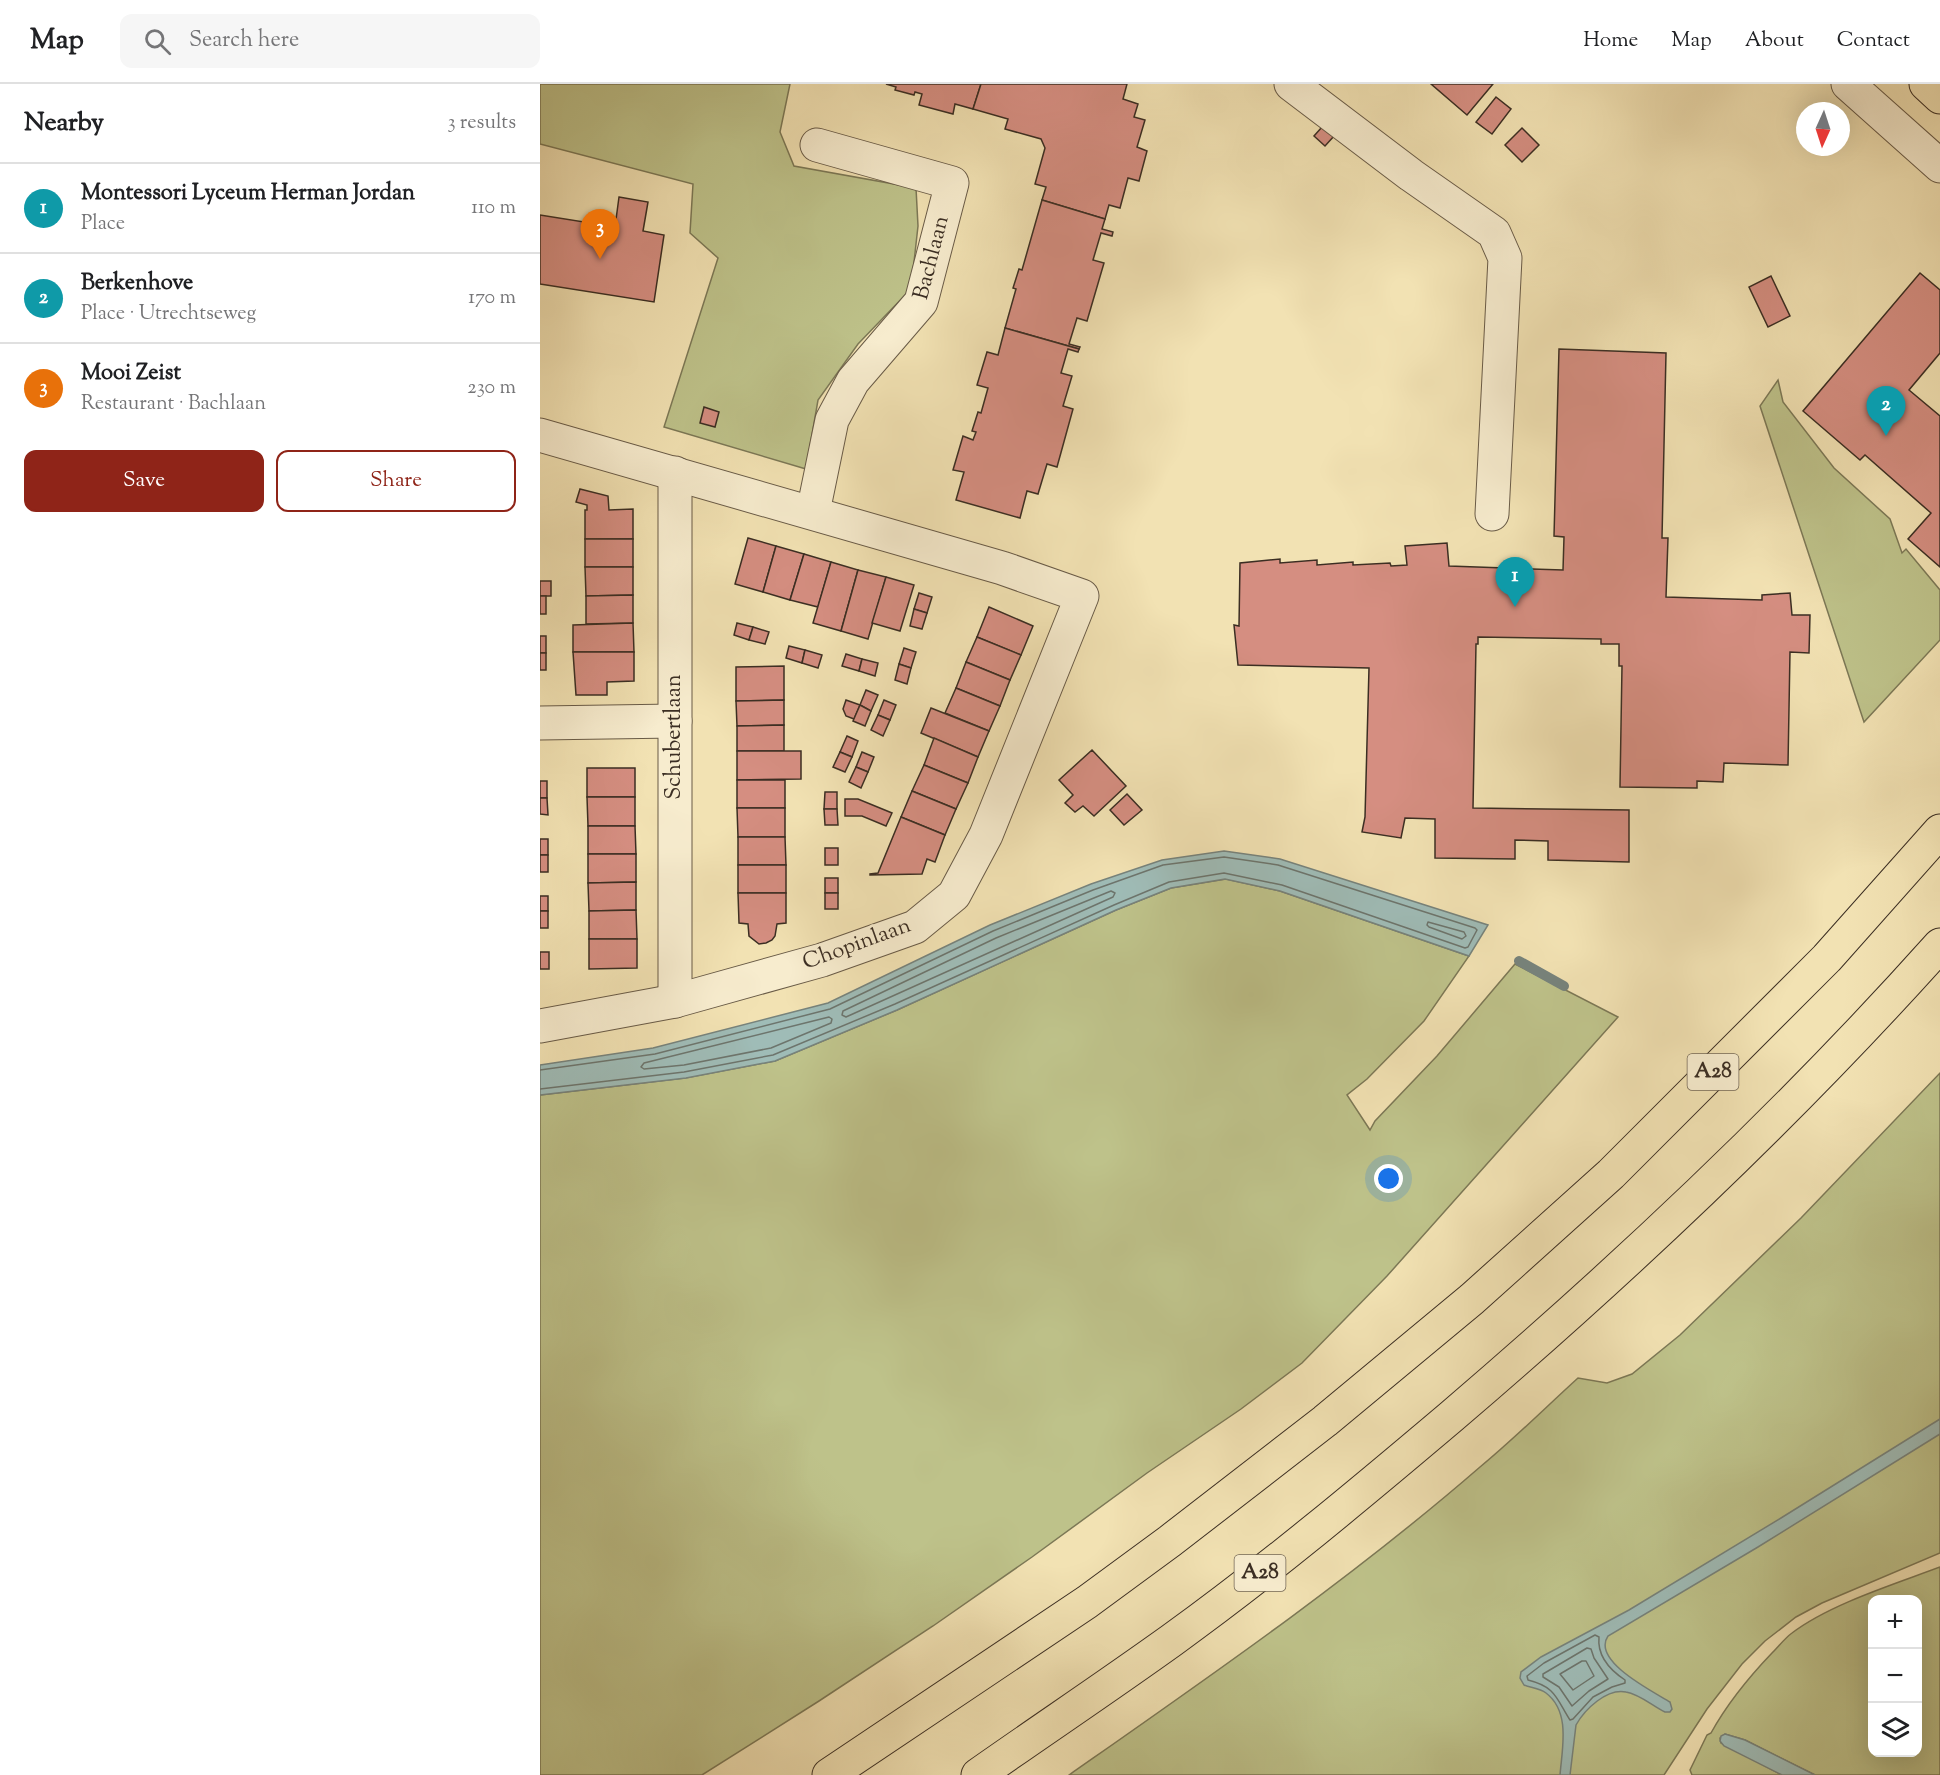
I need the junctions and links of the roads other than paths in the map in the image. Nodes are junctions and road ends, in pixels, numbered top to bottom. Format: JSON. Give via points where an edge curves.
{"nodes":[{"id":1,"x":1291,"y":84,"type":"edge"},
{"id":2,"x":1848,"y":84,"type":"edge"},
{"id":3,"x":1926,"y":84,"type":"edge"},
{"id":4,"x":1940,"y":97,"type":"edge"},
{"id":5,"x":817,"y":145,"type":"dead end"},
{"id":6,"x":1940,"y":166,"type":"edge"},
{"id":7,"x":540,"y":435,"type":"edge"},
{"id":8,"x":675,"y":472,"type":"junction"},
{"id":9,"x":813,"y":512,"type":"junction"},
{"id":10,"x":1492,"y":514,"type":"dead end"},
{"id":11,"x":675,"y":721,"type":"junction"},
{"id":12,"x":540,"y":723,"type":"edge"},
{"id":13,"x":1940,"y":831,"type":"edge"},
{"id":14,"x":1940,"y":945,"type":"edge"},
{"id":15,"x":675,"y":1000,"type":"junction"},
{"id":16,"x":540,"y":1026,"type":"edge"},
{"id":17,"x":829,"y":1775,"type":"edge"},
{"id":18,"x":978,"y":1775,"type":"edge"}],
"edges":[{"from":1,"to":10,"type":"street","via":[[1494,233],[1505,258]]},
{"from":2,"to":6,"type":"street"},
{"from":3,"to":4,"type":"main road"},
{"from":5,"to":9,"type":"street","name":"Bachlaan","via":[[952,183],[921,302],[853,381],[832,420]]},
{"from":7,"to":8,"type":"street"},
{"from":8,"to":9,"type":"street"},
{"from":8,"to":11,"type":"street","name":"Schubertlaan"},
{"from":9,"to":15,"type":"street","name":"Chopinlaan","via":[[1082,596],[986,835],[954,895],[915,927],[822,960]]},
{"from":11,"to":12,"type":"street"},
{"from":11,"to":15,"type":"street","name":"Schubertlaan"},
{"from":13,"to":17,"type":"main road","number":"A28","via":[[1827,958],[1611,1174],[1472,1299],[1325,1421],[1170,1540],[1040,1634]]},
{"from":14,"to":18,"type":"main road","number":"A28","via":[[1876,1017],[1700,1194],[1528,1351],[1347,1505],[1173,1639]]},
{"from":15,"to":16,"type":"street","name":"Chopinlaan"}]}
